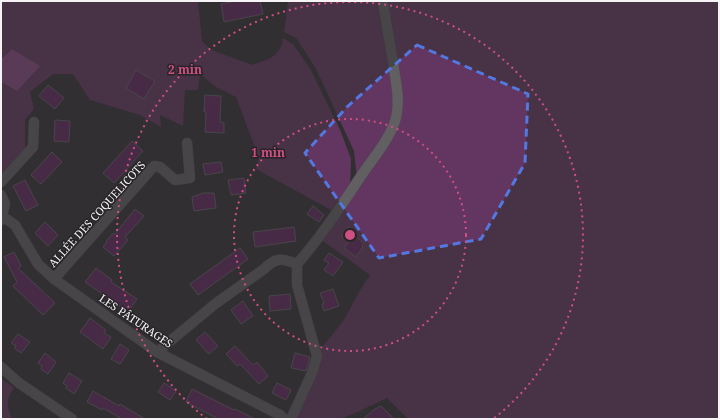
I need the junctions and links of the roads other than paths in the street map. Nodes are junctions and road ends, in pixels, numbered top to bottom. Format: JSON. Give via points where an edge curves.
{"nodes":[{"id":1,"x":384,"y":1,"type":"edge"},
{"id":2,"x":34,"y":122,"type":"dead end"},
{"id":3,"x":187,"y":143,"type":"dead end"},
{"id":4,"x":1,"y":182,"type":"edge"},
{"id":5,"x":1,"y":195,"type":"edge"},
{"id":6,"x":2,"y":218,"type":"edge"},
{"id":7,"x":296,"y":264,"type":"junction"},
{"id":8,"x":54,"y":279,"type":"junction"},
{"id":9,"x":157,"y":352,"type":"junction"},
{"id":10,"x":1,"y":367,"type":"edge"},
{"id":11,"x":72,"y":419,"type":"edge"},
{"id":12,"x":284,"y":419,"type":"edge"},
{"id":13,"x":291,"y":419,"type":"edge"}],
"edges":[{"from":1,"to":7,"type":"street","via":[[398,97],[397,114],[391,131],[311,248]]},
{"from":2,"to":4,"type":"street","via":[[33,147]]},
{"from":3,"to":8,"type":"street","name":"ALLÉE DES COQUELICOTS","via":[[190,178],[175,180],[160,167],[154,166]]},
{"from":5,"to":6,"type":"street","via":[[5,204]]},
{"from":6,"to":8,"type":"street","name":"LES PÂTURAGES","via":[[15,225],[38,264]]},
{"from":7,"to":9,"type":"street","via":[[278,259],[271,262]]},
{"from":7,"to":13,"type":"street","via":[[297,285],[317,356]]},
{"from":8,"to":9,"type":"street","name":"LES PÂTURAGES"},
{"from":9,"to":12,"type":"street","name":"LES PÂTURAGES"},
{"from":10,"to":11,"type":"street","via":[[19,383]]}]}
